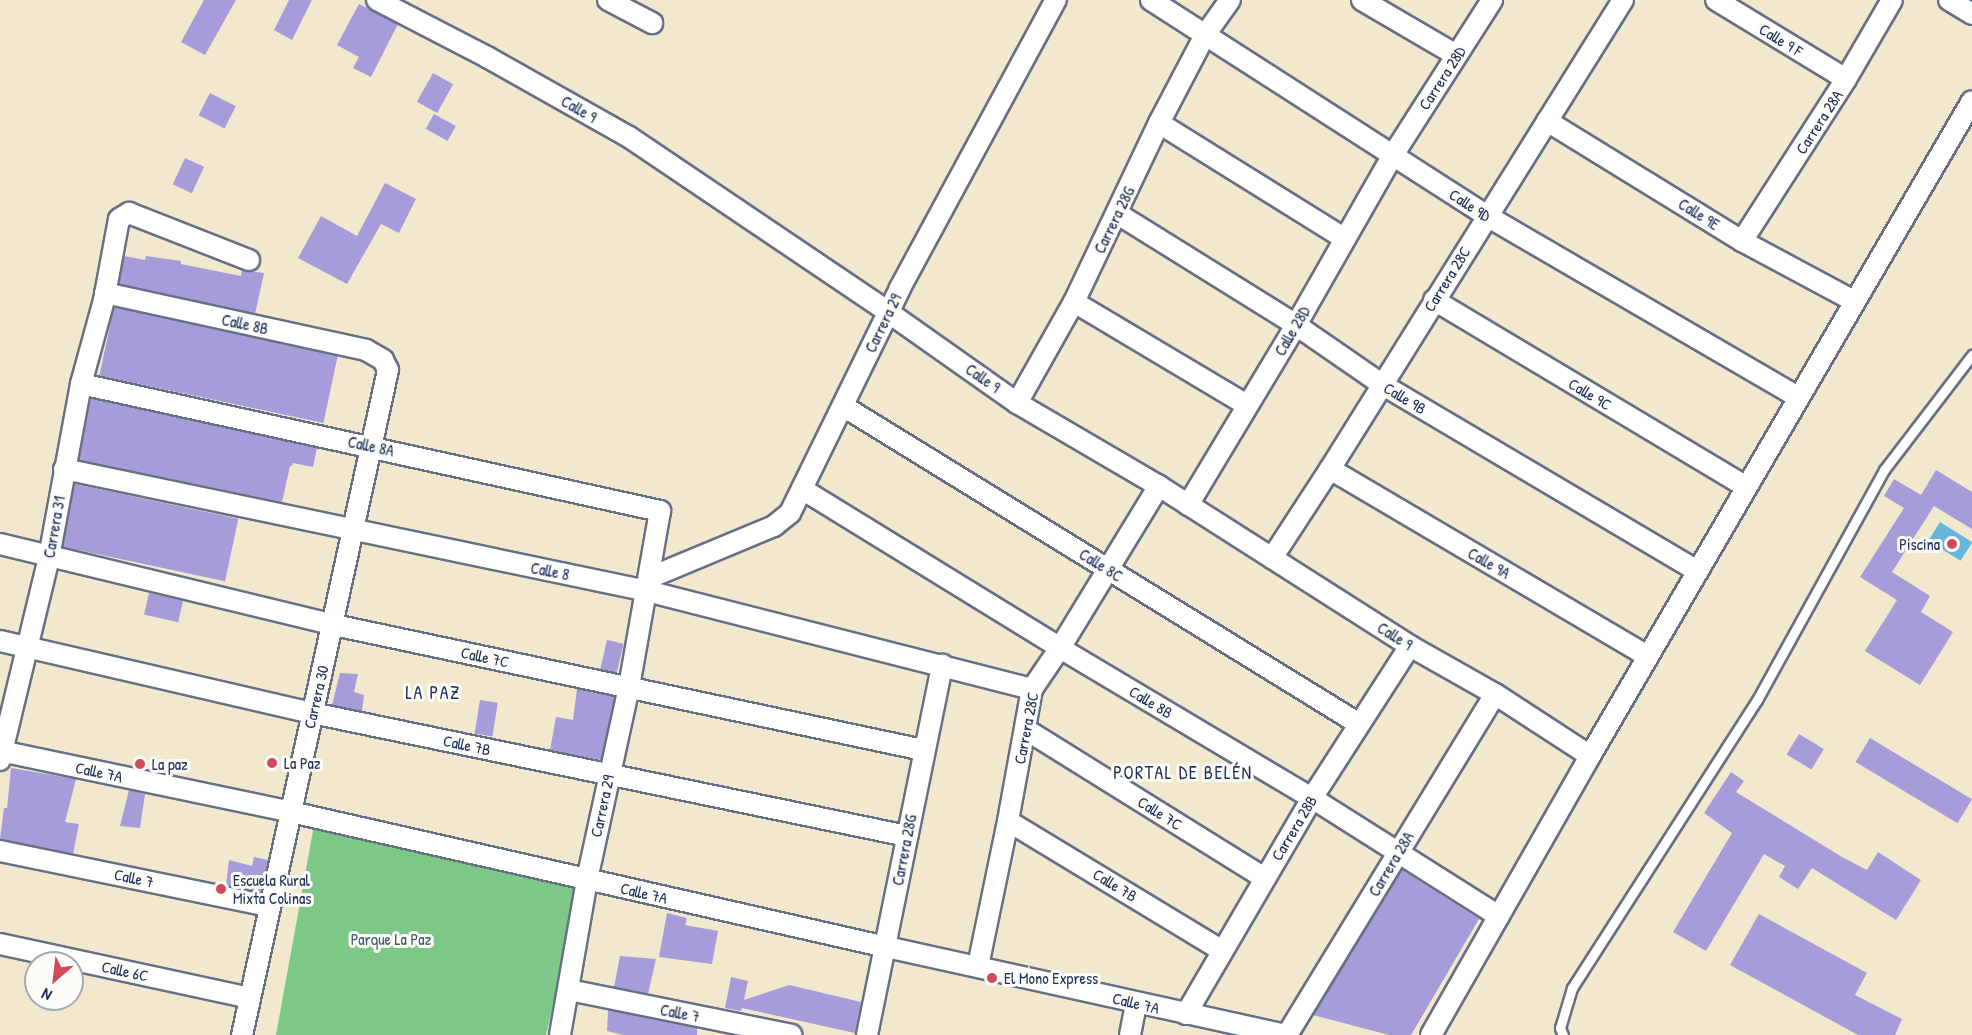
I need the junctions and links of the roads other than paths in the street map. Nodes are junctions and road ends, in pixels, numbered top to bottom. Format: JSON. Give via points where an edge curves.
{"nodes":[{"id":1,"x":377,"y":0,"type":"edge"},
{"id":2,"x":608,"y":0,"type":"edge"},
{"id":3,"x":1056,"y":0,"type":"edge"},
{"id":4,"x":1151,"y":0,"type":"edge"},
{"id":5,"x":1230,"y":0,"type":"edge"},
{"id":6,"x":1363,"y":0,"type":"edge"},
{"id":7,"x":1492,"y":0,"type":"edge"},
{"id":8,"x":1623,"y":0,"type":"edge"},
{"id":9,"x":1716,"y":0,"type":"edge"},
{"id":10,"x":1892,"y":0,"type":"edge"},
{"id":11,"x":1949,"y":0,"type":"edge"},
{"id":12,"x":1972,"y":14,"type":"edge"},
{"id":13,"x":652,"y":22,"type":"dead end"},
{"id":14,"x":1205,"y":35,"type":"junction"},
{"id":15,"x":1456,"y":56,"type":"junction"},
{"id":16,"x":1846,"y":80,"type":"junction"},
{"id":17,"x":1972,"y":101,"type":"edge"},
{"id":18,"x":1547,"y":121,"type":"junction"},
{"id":19,"x":1159,"y":123,"type":"junction"},
{"id":20,"x":1393,"y":155,"type":"junction"},
{"id":21,"x":1118,"y":214,"type":"junction"},
{"id":22,"x":1487,"y":216,"type":"junction"},
{"id":23,"x":1344,"y":238,"type":"junction"},
{"id":24,"x":1742,"y":241,"type":"junction"},
{"id":25,"x":249,"y":260,"type":"dead end"},
{"id":26,"x":105,"y":293,"type":"junction"},
{"id":27,"x":1434,"y":300,"type":"junction"},
{"id":28,"x":1854,"y":301,"type":"junction"},
{"id":29,"x":1074,"y":302,"type":"junction"},
{"id":30,"x":888,"y":312,"type":"junction"},
{"id":31,"x":1296,"y":325,"type":"junction"},
{"id":32,"x":1972,"y":355,"type":"edge"},
{"id":33,"x":383,"y":360,"type":"joint"},
{"id":34,"x":81,"y":384,"type":"junction"},
{"id":35,"x":1383,"y":385,"type":"junction"},
{"id":36,"x":1798,"y":397,"type":"junction"},
{"id":37,"x":1017,"y":403,"type":"junction"},
{"id":38,"x":1247,"y":405,"type":"junction"},
{"id":39,"x":843,"y":406,"type":"junction"},
{"id":40,"x":371,"y":446,"type":"junction"},
{"id":41,"x":64,"y":469,"type":"junction"},
{"id":42,"x":1330,"y":470,"type":"junction"},
{"id":43,"x":1159,"y":486,"type":"junction"},
{"id":44,"x":1746,"y":487,"type":"junction"},
{"id":45,"x":802,"y":489,"type":"junction"},
{"id":46,"x":1188,"y":505,"type":"junction"},
{"id":47,"x":660,"y":511,"type":"joint"},
{"id":48,"x":354,"y":532,"type":"junction"},
{"id":49,"x":0,"y":544,"type":"edge"},
{"id":50,"x":49,"y":557,"type":"junction"},
{"id":51,"x":1272,"y":558,"type":"junction"},
{"id":52,"x":1107,"y":569,"type":"junction"},
{"id":53,"x":1698,"y":571,"type":"junction"},
{"id":54,"x":648,"y":584,"type":"junction"},
{"id":55,"x":334,"y":626,"type":"junction"},
{"id":56,"x":0,"y":640,"type":"edge"},
{"id":57,"x":1410,"y":646,"type":"junction"},
{"id":58,"x":29,"y":647,"type":"junction"},
{"id":59,"x":1060,"y":648,"type":"junction"},
{"id":60,"x":1648,"y":656,"type":"junction"},
{"id":61,"x":942,"y":665,"type":"junction"},
{"id":62,"x":629,"y":687,"type":"junction"},
{"id":63,"x":1032,"y":689,"type":"junction"},
{"id":64,"x":1495,"y":694,"type":"junction"},
{"id":65,"x":312,"y":713,"type":"junction"},
{"id":66,"x":1359,"y":724,"type":"junction"},
{"id":67,"x":1025,"y":729,"type":"junction"},
{"id":68,"x":923,"y":750,"type":"junction"},
{"id":69,"x":1,"y":754,"type":"edge"},
{"id":70,"x":1590,"y":756,"type":"junction"},
{"id":71,"x":609,"y":775,"type":"junction"},
{"id":72,"x":1312,"y":798,"type":"junction"},
{"id":73,"x":291,"y":812,"type":"junction"},
{"id":74,"x":1008,"y":821,"type":"junction"},
{"id":75,"x":907,"y":836,"type":"junction"},
{"id":76,"x":0,"y":850,"type":"edge"},
{"id":77,"x":1398,"y":853,"type":"junction"},
{"id":78,"x":1264,"y":878,"type":"junction"},
{"id":79,"x":587,"y":880,"type":"junction"},
{"id":80,"x":269,"y":906,"type":"junction"},
{"id":81,"x":1499,"y":916,"type":"junction"},
{"id":82,"x":0,"y":944,"type":"edge"},
{"id":83,"x":886,"y":947,"type":"junction"},
{"id":84,"x":1221,"y":950,"type":"junction"},
{"id":85,"x":978,"y":966,"type":"junction"},
{"id":86,"x":568,"y":990,"type":"junction"},
{"id":87,"x":250,"y":998,"type":"junction"},
{"id":88,"x":1136,"y":1003,"type":"junction"},
{"id":89,"x":1186,"y":1014,"type":"junction"},
{"id":90,"x":242,"y":1035,"type":"edge"},
{"id":91,"x":560,"y":1035,"type":"edge"},
{"id":92,"x":792,"y":1035,"type":"edge"},
{"id":93,"x":867,"y":1035,"type":"edge"},
{"id":94,"x":1130,"y":1035,"type":"edge"},
{"id":95,"x":1287,"y":1035,"type":"edge"},
{"id":96,"x":1431,"y":1035,"type":"edge"},
{"id":97,"x":1563,"y":1035,"type":"edge"}],
"edges":[{"from":1,"to":30,"type":"street","name":"Calle 9","via":[[629,137]]},
{"from":2,"to":13,"type":"street"},
{"from":3,"to":30,"type":"street","name":"Carrera 29"},
{"from":4,"to":14,"type":"street","name":"Calle 9D"},
{"from":5,"to":14,"type":"street","name":"Carrera 28G"},
{"from":6,"to":15,"type":"street"},
{"from":7,"to":15,"type":"street","name":"Carrera 28D"},
{"from":8,"to":18,"type":"street","name":"Carrera 28C"},
{"from":9,"to":16,"type":"street","name":"Calle 9 F"},
{"from":10,"to":16,"type":"street","name":"Carrera 28A"},
{"from":11,"to":12,"type":"street"},
{"from":14,"to":19,"type":"street","name":"Carrera 28G"},
{"from":14,"to":20,"type":"street","name":"Calle 9D"},
{"from":15,"to":20,"type":"street","name":"Carrera 28D"},
{"from":16,"to":24,"type":"street","name":"Carrera 28A"},
{"from":17,"to":28,"type":"street"},
{"from":18,"to":22,"type":"street","name":"Carrera 28C"},
{"from":18,"to":24,"type":"street","name":"Calle 9E"},
{"from":19,"to":21,"type":"street","name":"Carrera 28G"},
{"from":19,"to":23,"type":"street"},
{"from":20,"to":22,"type":"street","name":"Calle 9D"},
{"from":20,"to":23,"type":"street","name":"Calle 28D"},
{"from":21,"to":29,"type":"street","name":"Carrera 28G"},
{"from":21,"to":31,"type":"street","name":"Calle 9B"},
{"from":22,"to":27,"type":"street","name":"Carrera 28C"},
{"from":22,"to":36,"type":"street","name":"Calle 9D"},
{"from":23,"to":31,"type":"street","name":"Calle 28D"},
{"from":24,"to":28,"type":"street","name":"Calle 9E"},
{"from":25,"to":26,"type":"street","name":"Carrera 31","via":[[129,213],[119,219]]},
{"from":26,"to":33,"type":"street","name":"Calle 8B","via":[[366,350]]},
{"from":26,"to":34,"type":"street","name":"Carrera 31"},
{"from":27,"to":35,"type":"street","name":"Carrera 28C"},
{"from":27,"to":44,"type":"street","name":"Calle 9C"},
{"from":28,"to":36,"type":"street"},
{"from":29,"to":37,"type":"street","name":"Carrera 28G"},
{"from":29,"to":38,"type":"street"},
{"from":30,"to":37,"type":"street","name":"Calle 9"},
{"from":30,"to":39,"type":"street","name":"Carrera 29"},
{"from":31,"to":35,"type":"street","name":"Calle 9B"},
{"from":31,"to":38,"type":"street","name":"Calle 28D"},
{"from":32,"to":97,"type":"lane","via":[[1884,470],[1757,700],[1572,988],[1560,1028]]},
{"from":33,"to":40,"type":"street","name":"Carrera 30","via":[[388,370]]},
{"from":34,"to":40,"type":"street","name":"Calle 8A"},
{"from":34,"to":41,"type":"street","name":"Carrera 31"},
{"from":35,"to":42,"type":"street","name":"Carrera 28C"},
{"from":35,"to":53,"type":"street","name":"Calle 9B"},
{"from":36,"to":44,"type":"street"},
{"from":37,"to":43,"type":"street","name":"Calle 9"},
{"from":38,"to":46,"type":"street","name":"Calle 28D"},
{"from":39,"to":45,"type":"street","name":"Carrera 29"},
{"from":39,"to":52,"type":"street","name":"Calle 8C"},
{"from":40,"to":47,"type":"street","name":"Calle 8A"},
{"from":40,"to":48,"type":"street","name":"Carrera 30"},
{"from":41,"to":48,"type":"street","name":"Calle 8"},
{"from":41,"to":50,"type":"street","name":"Carrera 31"},
{"from":42,"to":51,"type":"street","name":"Carrera 28C"},
{"from":42,"to":60,"type":"street","name":"Calle 9A"},
{"from":43,"to":46,"type":"street","name":"Calle 9"},
{"from":43,"to":52,"type":"street","name":"Carrera 28C"},
{"from":44,"to":53,"type":"street"},
{"from":45,"to":54,"type":"street","name":"Carrera 29","via":[[790,513],[774,526]]},
{"from":45,"to":59,"type":"street","name":"Calle 8B"},
{"from":46,"to":51,"type":"street","name":"Calle 9"},
{"from":47,"to":54,"type":"street","name":"Carrera 29"},
{"from":48,"to":54,"type":"street","name":"Calle 8"},
{"from":48,"to":55,"type":"street","name":"Carrera 30"},
{"from":49,"to":50,"type":"street","name":"Calle 7C"},
{"from":50,"to":55,"type":"street","name":"Calle 7C"},
{"from":50,"to":58,"type":"street","name":"Carrera 31"},
{"from":51,"to":57,"type":"street","name":"Calle 9"},
{"from":52,"to":59,"type":"street","name":"Carrera 28C"},
{"from":52,"to":66,"type":"street","name":"Calle 8C"},
{"from":53,"to":60,"type":"street"},
{"from":54,"to":61,"type":"street","name":"Calle 8"},
{"from":54,"to":62,"type":"street","name":"Carrera 29"},
{"from":55,"to":62,"type":"street","name":"Calle 7C"},
{"from":55,"to":65,"type":"street","name":"Carrera 30"},
{"from":56,"to":58,"type":"street","name":"Calle 7B"},
{"from":57,"to":64,"type":"street","name":"Calle 9"},
{"from":57,"to":66,"type":"street","name":"Carrera 28B"},
{"from":58,"to":65,"type":"street","name":"Calle 7B"},
{"from":58,"to":69,"type":"street","name":"Carrera 31"},
{"from":59,"to":63,"type":"street","name":"Carrera 28C"},
{"from":59,"to":72,"type":"street","name":"Calle 8B"},
{"from":60,"to":70,"type":"street"},
{"from":61,"to":63,"type":"street","name":"Calle 8"},
{"from":61,"to":68,"type":"street","name":"Carrera 28G"},
{"from":62,"to":68,"type":"street","name":"Calle 7C"},
{"from":62,"to":71,"type":"street","name":"Carrera 29"},
{"from":63,"to":67,"type":"street","name":"Carrera 28C"},
{"from":64,"to":70,"type":"street","name":"Calle 9"},
{"from":64,"to":77,"type":"street","name":"Carrera 28A"},
{"from":65,"to":71,"type":"street","name":"Calle 7B"},
{"from":65,"to":73,"type":"street","name":"Carrera 30"},
{"from":66,"to":72,"type":"street","name":"Carrera 28B"},
{"from":67,"to":74,"type":"street","name":"Carrera 28C"},
{"from":67,"to":78,"type":"street","name":"Calle 7C"},
{"from":68,"to":75,"type":"street","name":"Carrera 28G"},
{"from":69,"to":73,"type":"street","name":"Calle 7A"},
{"from":70,"to":81,"type":"street"},
{"from":71,"to":75,"type":"street","name":"Calle 7B"},
{"from":71,"to":79,"type":"street","name":"Carrera 29"},
{"from":72,"to":77,"type":"street","name":"Calle 8B"},
{"from":72,"to":78,"type":"street","name":"Carrera 28B"},
{"from":73,"to":79,"type":"street","name":"Calle 7A"},
{"from":73,"to":80,"type":"street","name":"Carrera 30"},
{"from":74,"to":84,"type":"street","name":"Calle 7B"},
{"from":74,"to":85,"type":"street","name":"Carrera 28C"},
{"from":75,"to":83,"type":"street","name":"Carrera 28G"},
{"from":76,"to":80,"type":"street","name":"Calle 7"},
{"from":77,"to":81,"type":"street","name":"Calle 8B"},
{"from":77,"to":95,"type":"street","name":"Carrera 28A"},
{"from":78,"to":84,"type":"street","name":"Carrera 28B"},
{"from":79,"to":83,"type":"street","name":"Calle 7A"},
{"from":79,"to":86,"type":"street","name":"Carrera 29"},
{"from":80,"to":87,"type":"street","name":"Carrera 30"},
{"from":81,"to":96,"type":"street"},
{"from":82,"to":87,"type":"street","name":"Calle 6C"},
{"from":83,"to":85,"type":"street","name":"Calle 7A"},
{"from":83,"to":93,"type":"street","name":"Carrera 28G"},
{"from":84,"to":89,"type":"street","name":"Carrera 28B"},
{"from":85,"to":88,"type":"street","name":"Calle 7A"},
{"from":86,"to":91,"type":"street","name":"Carrera 29"},
{"from":86,"to":92,"type":"street","name":"Calle 7"},
{"from":87,"to":90,"type":"street","name":"Carrera 30"},
{"from":88,"to":89,"type":"street","name":"Calle 7A"},
{"from":88,"to":94,"type":"street"},
{"from":89,"to":95,"type":"street","name":"Calle 7A"}]}
